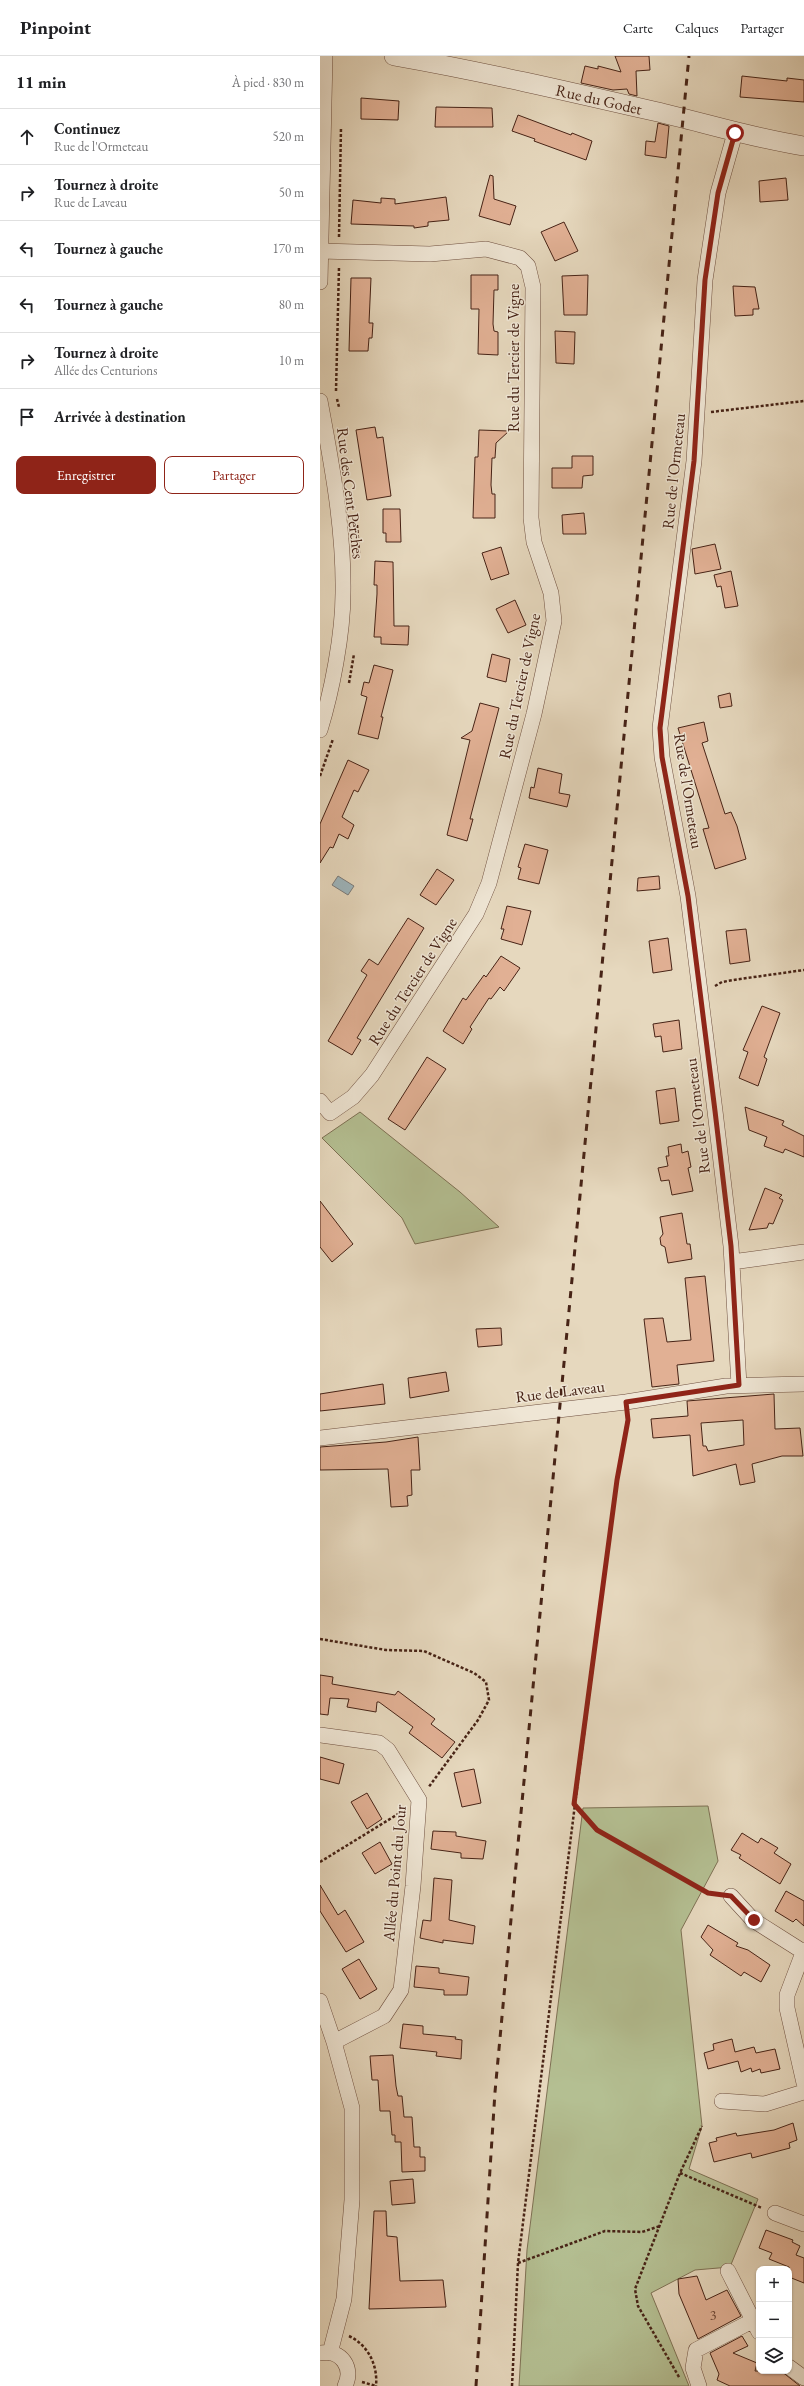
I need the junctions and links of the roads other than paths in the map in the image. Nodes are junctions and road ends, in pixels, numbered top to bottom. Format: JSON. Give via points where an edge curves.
{"nodes":[{"id":1,"x":325,"y":56,"type":"edge"},
{"id":2,"x":394,"y":56,"type":"edge"},
{"id":3,"x":735,"y":133,"type":"junction"},
{"id":4,"x":804,"y":146,"type":"edge"},
{"id":5,"x":320,"y":251,"type":"edge"},
{"id":6,"x":320,"y":282,"type":"edge"},
{"id":7,"x":320,"y":401,"type":"edge"},
{"id":8,"x":320,"y":730,"type":"edge"},
{"id":9,"x":320,"y":1101,"type":"edge"},
{"id":10,"x":804,"y":1252,"type":"edge"},
{"id":11,"x":732,"y":1262,"type":"junction"},
{"id":12,"x":804,"y":1384,"type":"edge"},
{"id":13,"x":739,"y":1385,"type":"junction"},
{"id":14,"x":320,"y":1438,"type":"edge"},
{"id":15,"x":320,"y":1736,"type":"edge"},
{"id":16,"x":731,"y":1896,"type":"road end"},
{"id":17,"x":803,"y":1950,"type":"edge"},
{"id":18,"x":320,"y":2001,"type":"edge"},
{"id":19,"x":334,"y":2042,"type":"junction"},
{"id":20,"x":804,"y":2083,"type":"edge"},
{"id":21,"x":804,"y":2092,"type":"edge"},
{"id":22,"x":722,"y":2101,"type":"dead end"},
{"id":23,"x":775,"y":2213,"type":"road end"},
{"id":24,"x":804,"y":2224,"type":"edge"},
{"id":25,"x":728,"y":2271,"type":"dead end"},
{"id":26,"x":755,"y":2327,"type":"edge"},
{"id":27,"x":325,"y":2353,"type":"edge"},
{"id":28,"x":792,"y":2369,"type":"edge"},
{"id":29,"x":804,"y":2378,"type":"edge"},
{"id":30,"x":346,"y":2386,"type":"edge"},
{"id":31,"x":699,"y":2386,"type":"edge"}],
"edges":[{"from":1,"to":5,"type":"street"},
{"from":2,"to":3,"type":"street","name":"Rue du Godet","via":[[477,70],[683,118]]},
{"from":3,"to":4,"type":"street","name":"Rue du Godet"},
{"from":3,"to":11,"type":"street","name":"Rue de l'Ormeteau","via":[[718,193],[705,280],[694,461],[660,728],[662,757],[688,896]]},
{"from":5,"to":6,"type":"street"},
{"from":5,"to":9,"type":"street","name":"Rue du Tercier de Vigne","via":[[430,254],[486,249],[520,258],[528,266],[533,288],[531,518],[534,542],[551,593],[554,621],[534,714],[491,876],[476,914],[372,1075],[353,1096],[330,1113]]},
{"from":7,"to":8,"type":"street","name":"Rue des Cent Perches","via":[[341,530],[343,595],[334,670]]},
{"from":10,"to":11,"type":"street"},
{"from":11,"to":13,"type":"street","name":"Rue de l'Ormeteau"},
{"from":12,"to":13,"type":"street","name":"Rue de Laveau"},
{"from":13,"to":14,"type":"street","name":"Rue de Laveau","via":[[626,1402]]},
{"from":15,"to":19,"type":"street","name":"Allée du Point du Jour","via":[[379,1743],[388,1750],[419,1800],[413,1886],[401,1990],[384,2016]]},
{"from":16,"to":17,"type":"street","via":[[754,1920]]},
{"from":17,"to":20,"type":"street","via":[[787,1995],[786,2008]]},
{"from":18,"to":19,"type":"street"},
{"from":19,"to":27,"type":"street","via":[[352,2116],[352,2200],[344,2299],[337,2331]]},
{"from":21,"to":22,"type":"street","via":[[766,2104]]},
{"from":23,"to":24,"type":"street"},
{"from":25,"to":26,"type":"street"},
{"from":26,"to":31,"type":"street","via":[[696,2350],[693,2368]]},
{"from":27,"to":30,"type":"street","via":[[342,2359],[346,2365],[349,2371]]},
{"from":28,"to":29,"type":"street"}]}
